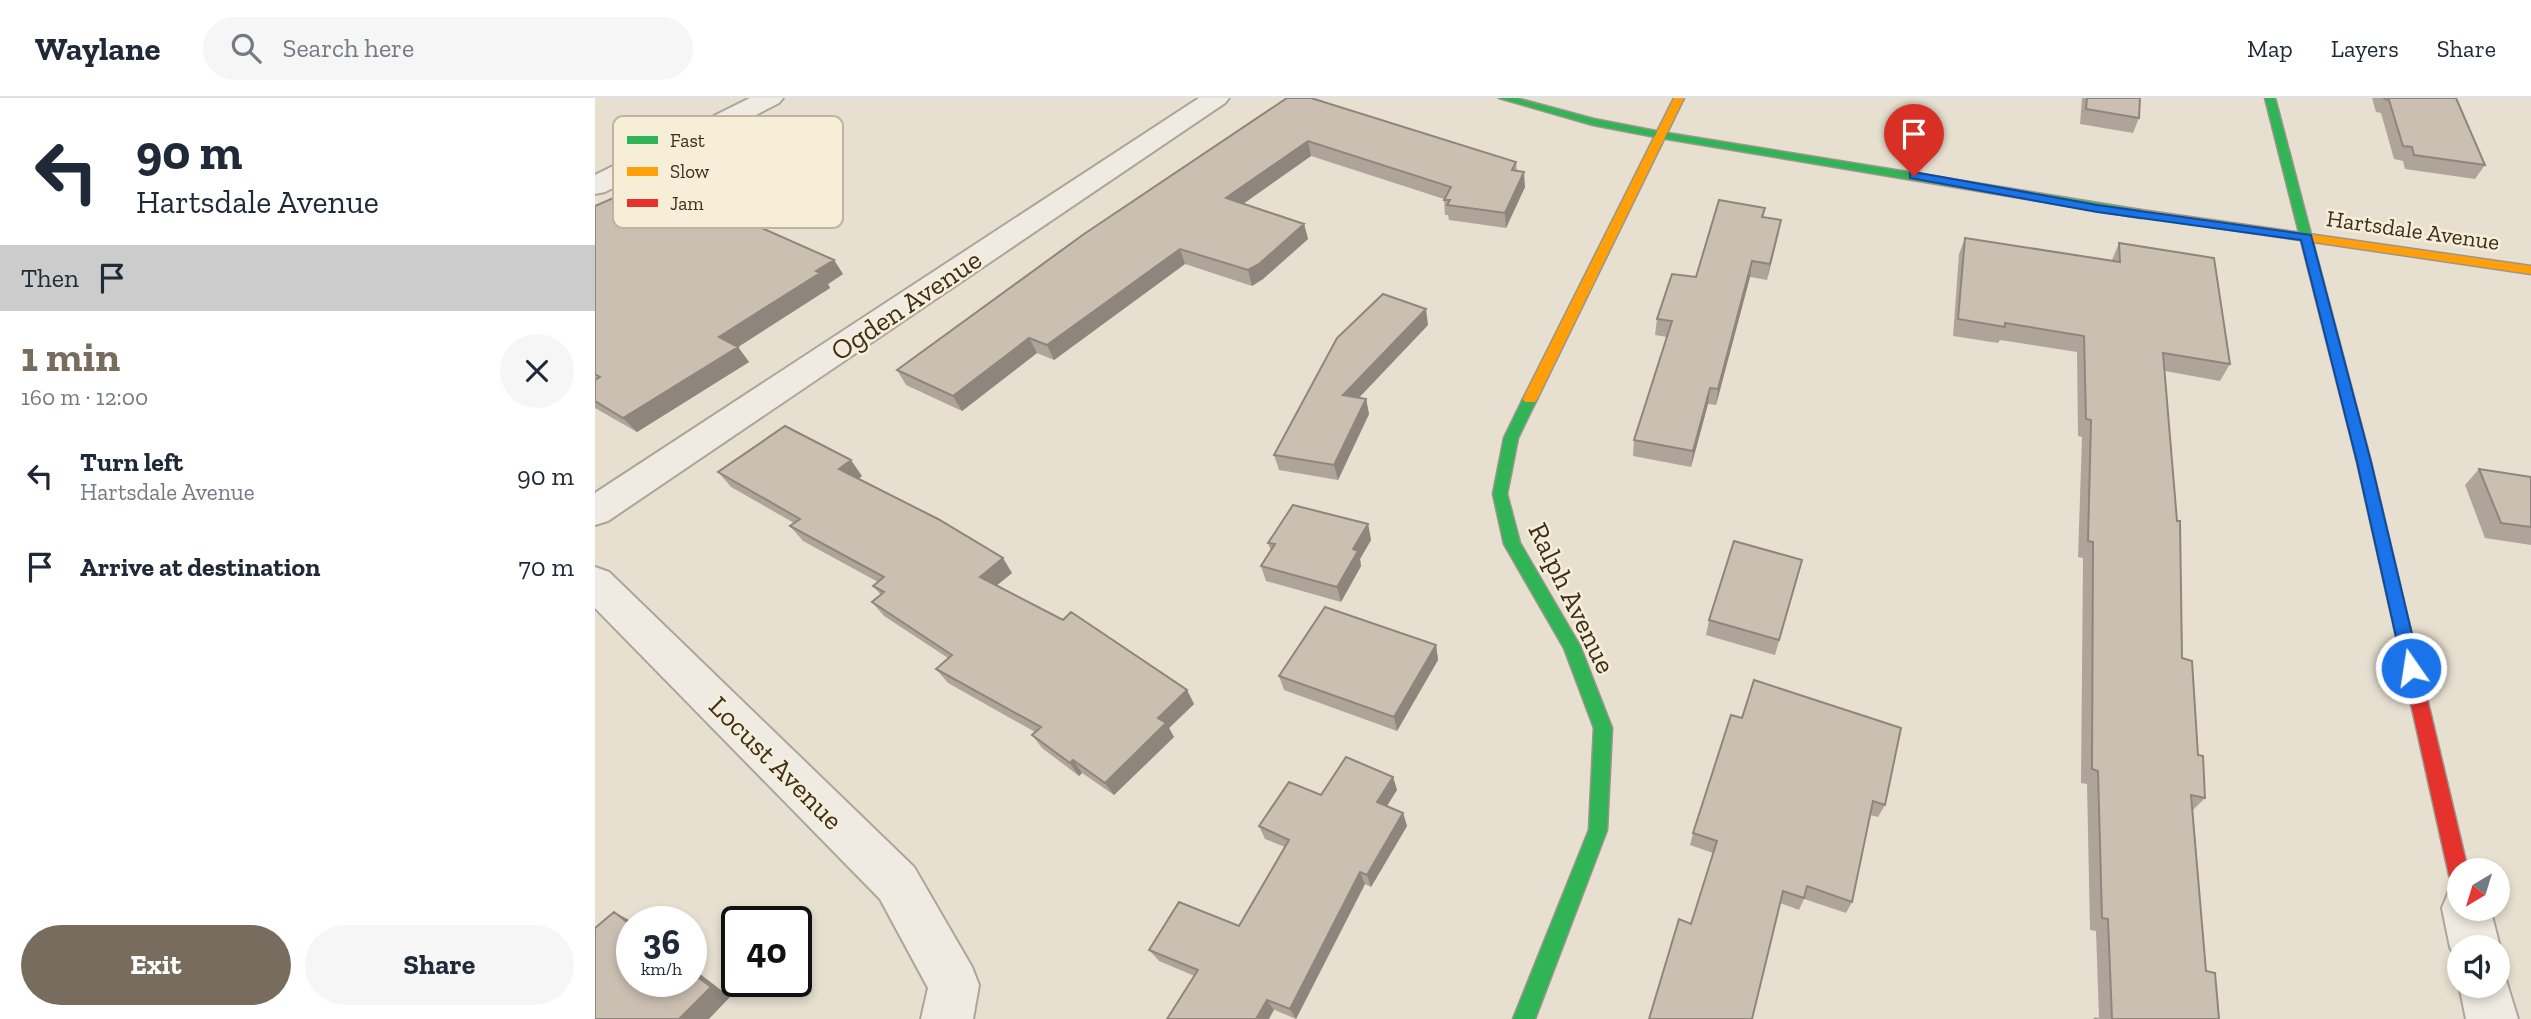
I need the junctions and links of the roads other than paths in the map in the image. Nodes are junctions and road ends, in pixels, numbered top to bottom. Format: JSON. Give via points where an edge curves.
{"nodes":[{"id":1,"x":770,"y":98,"type":"edge"},
{"id":2,"x":1216,"y":98,"type":"edge"},
{"id":3,"x":1504,"y":98,"type":"edge"},
{"id":4,"x":1679,"y":98,"type":"edge"},
{"id":5,"x":2270,"y":98,"type":"edge"},
{"id":6,"x":734,"y":116,"type":"edge"},
{"id":7,"x":1661,"y":135,"type":"junction"},
{"id":8,"x":613,"y":177,"type":"edge"},
{"id":9,"x":595,"y":186,"type":"edge"},
{"id":10,"x":2306,"y":237,"type":"junction"},
{"id":11,"x":2531,"y":270,"type":"edge"},
{"id":12,"x":595,"y":511,"type":"edge"},
{"id":13,"x":595,"y":583,"type":"edge"},
{"id":14,"x":2455,"y":858,"type":"edge"},
{"id":15,"x":2487,"y":998,"type":"edge"},
{"id":16,"x":947,"y":1019,"type":"edge"},
{"id":17,"x":1524,"y":1019,"type":"edge"},
{"id":18,"x":2492,"y":1019,"type":"edge"}],
"edges":[{"from":1,"to":6,"type":"street"},
{"from":2,"to":12,"type":"street","name":"Ogden Avenue"},
{"from":3,"to":7,"type":"street","name":"Hartsdale Avenue"},
{"from":4,"to":7,"type":"street","name":"Ralph Avenue"},
{"from":5,"to":10,"type":"street"},
{"from":7,"to":10,"type":"street","name":"Hartsdale Avenue","via":[[2097,208]]},
{"from":7,"to":17,"type":"street","name":"Ralph Avenue","via":[[1511,438],[1500,494],[1511,544],[1572,646],[1603,728],[1598,830]]},
{"from":8,"to":9,"type":"street"},
{"from":10,"to":11,"type":"street","name":"Hartsdale Avenue"},
{"from":10,"to":14,"type":"street","via":[[2364,462]]},
{"from":13,"to":16,"type":"street","name":"Locust Avenue","via":[[897,883],[954,985]]},
{"from":15,"to":18,"type":"street"}]}
